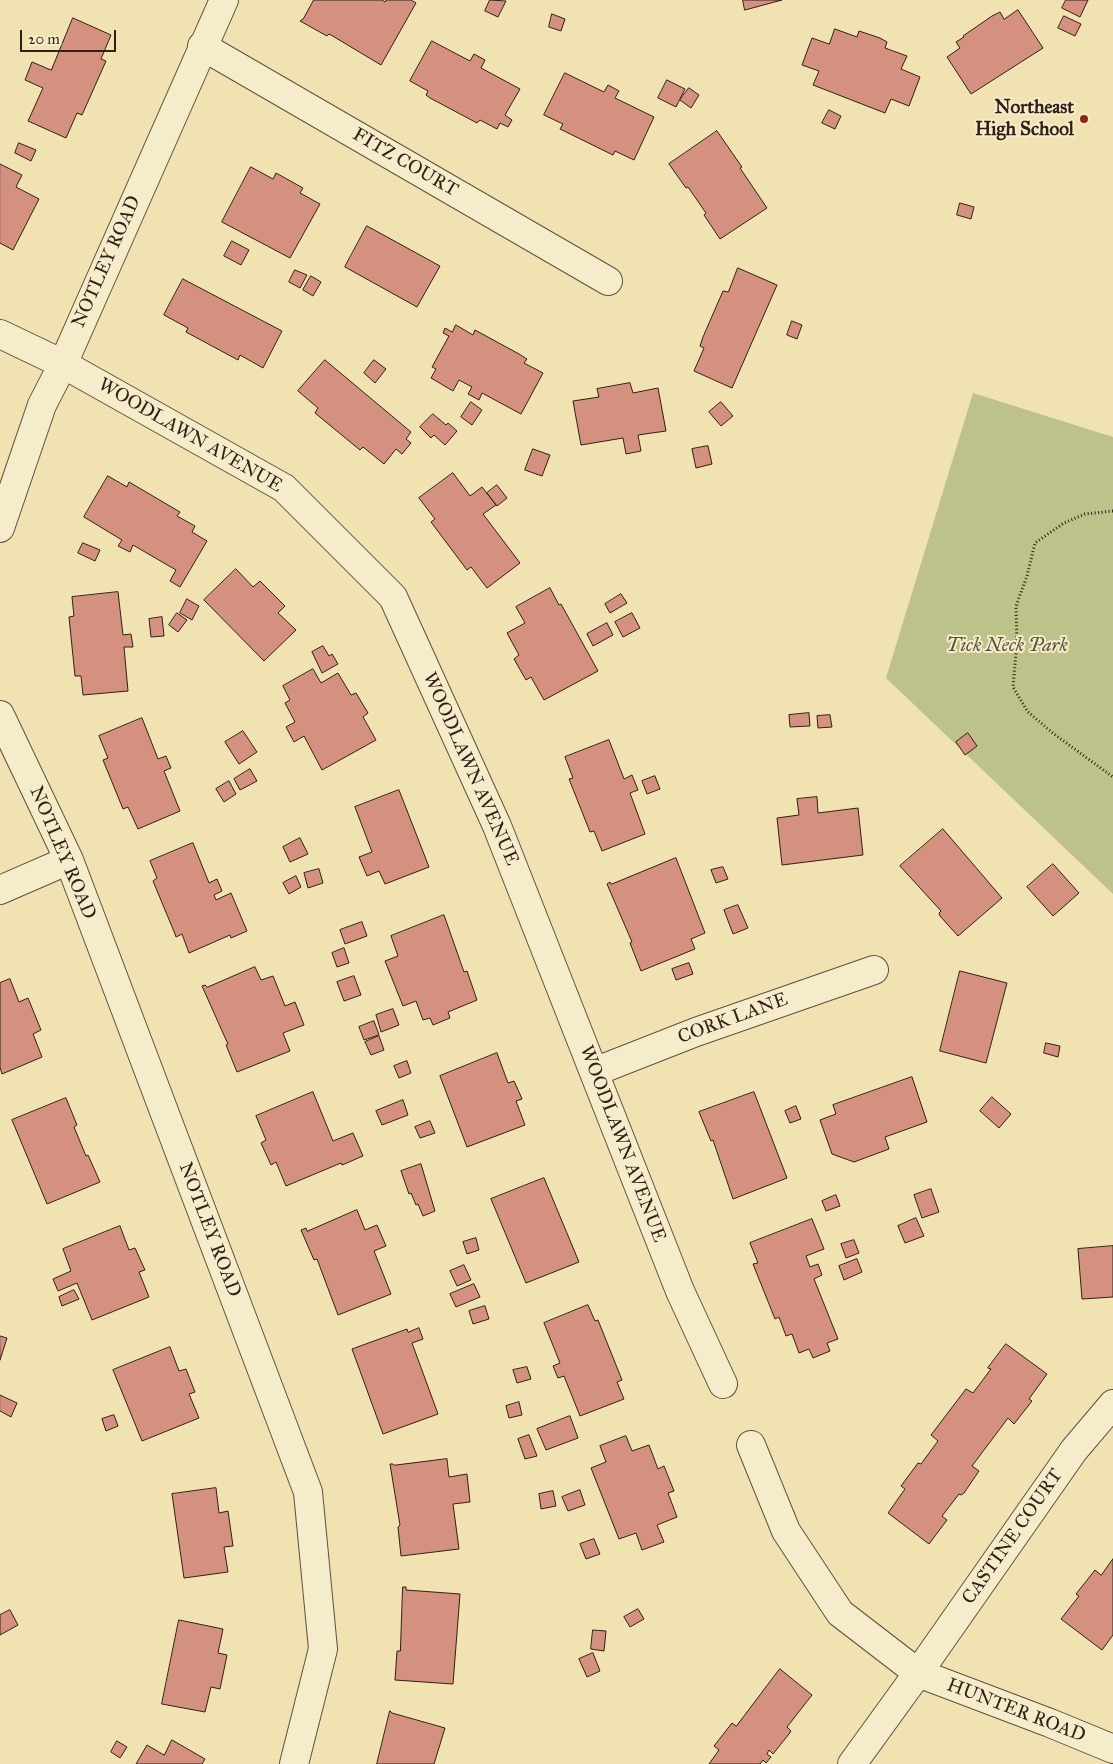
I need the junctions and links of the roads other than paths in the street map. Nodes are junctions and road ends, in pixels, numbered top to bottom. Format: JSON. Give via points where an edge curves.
{"nodes":[{"id":1,"x":224,"y":0,"type":"edge"},
{"id":2,"x":202,"y":46,"type":"junction"},
{"id":3,"x":608,"y":281,"type":"dead end"},
{"id":4,"x":0,"y":334,"type":"edge"},
{"id":5,"x":63,"y":364,"type":"junction"},
{"id":6,"x":0,"y":528,"type":"edge"},
{"id":7,"x":0,"y":715,"type":"edge"},
{"id":8,"x":68,"y":860,"type":"junction"},
{"id":9,"x":0,"y":890,"type":"edge"},
{"id":10,"x":874,"y":970,"type":"dead end"},
{"id":11,"x":594,"y":1072,"type":"junction"},
{"id":12,"x":724,"y":1384,"type":"dead end"},
{"id":13,"x":1113,"y":1404,"type":"edge"},
{"id":14,"x":751,"y":1444,"type":"dead end"},
{"id":15,"x":918,"y":1673,"type":"junction"},
{"id":16,"x":1113,"y":1749,"type":"edge"},
{"id":17,"x":294,"y":1764,"type":"edge"},
{"id":18,"x":852,"y":1764,"type":"edge"}],
"edges":[{"from":1,"to":2,"type":"street","name":"NOTLEY ROAD"},
{"from":2,"to":3,"type":"street","name":"FITZ COURT"},
{"from":2,"to":5,"type":"street","name":"NOTLEY ROAD"},
{"from":4,"to":5,"type":"street","name":"WOODLAWN AVENUE"},
{"from":5,"to":6,"type":"street","name":"NOTLEY ROAD","via":[[42,405]]},
{"from":5,"to":11,"type":"street","name":"WOODLAWN AVENUE","via":[[284,488],[393,597],[497,826]]},
{"from":7,"to":8,"type":"street","name":"NOTLEY ROAD"},
{"from":8,"to":9,"type":"street"},
{"from":8,"to":17,"type":"street","name":"NOTLEY ROAD","via":[[308,1492],[323,1650]]},
{"from":10,"to":11,"type":"street","name":"CORK LANE","via":[[696,1032]]},
{"from":11,"to":12,"type":"street","name":"WOODLAWN AVENUE","via":[[680,1291]]},
{"from":13,"to":15,"type":"street","name":"CASTINE COURT","via":[[1074,1450]]},
{"from":14,"to":15,"type":"street","via":[[786,1531],[840,1613]]},
{"from":15,"to":16,"type":"street","name":"HUNTER ROAD"},
{"from":15,"to":18,"type":"street","name":"CASTINE COURT"}]}
